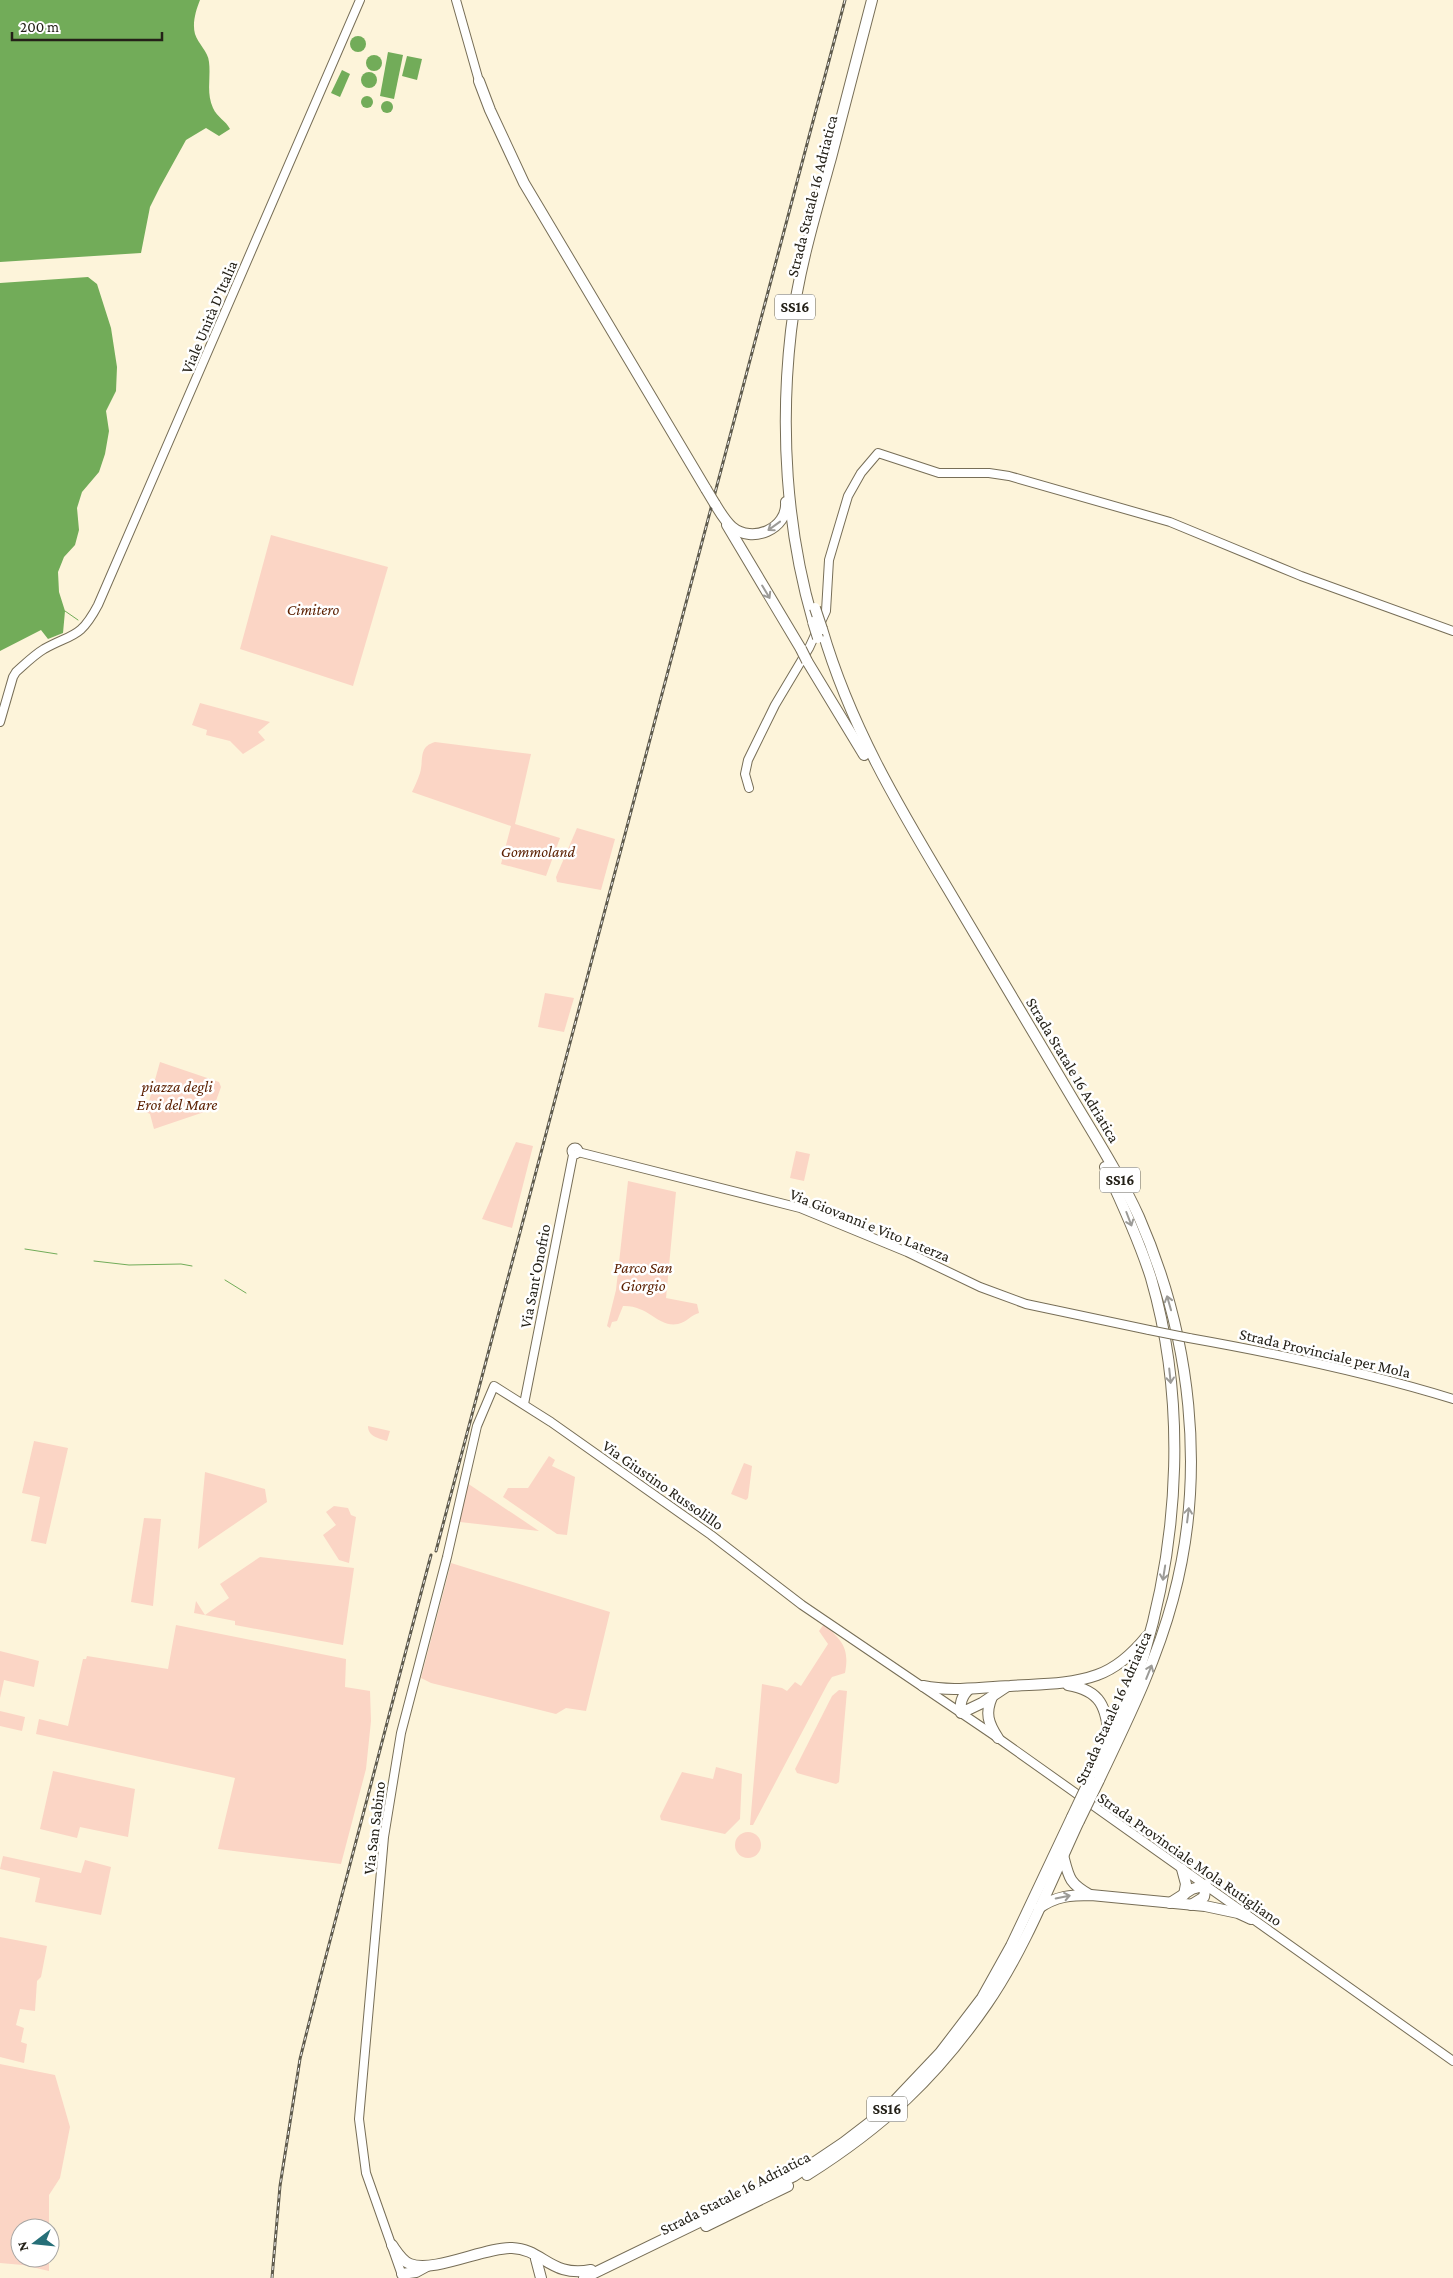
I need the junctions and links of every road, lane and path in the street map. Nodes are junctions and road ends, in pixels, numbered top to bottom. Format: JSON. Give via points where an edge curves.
{"nodes":[{"id":1,"x":360,"y":0,"type":"edge"},
{"id":2,"x":456,"y":0,"type":"edge"},
{"id":3,"x":872,"y":0,"type":"edge"},
{"id":4,"x":879,"y":0,"type":"edge"},
{"id":5,"x":479,"y":81,"type":"joint"},
{"id":6,"x":786,"y":413,"type":"junction"},
{"id":7,"x":715,"y":504,"type":"junction"},
{"id":8,"x":820,"y":610,"type":"junction"},
{"id":9,"x":1453,"y":631,"type":"edge"},
{"id":10,"x":820,"y":633,"type":"junction"},
{"id":11,"x":804,"y":662,"type":"junction"},
{"id":12,"x":0,"y":722,"type":"edge"},
{"id":13,"x":864,"y":755,"type":"junction"},
{"id":14,"x":748,"y":788,"type":"dead end"},
{"id":15,"x":576,"y":1154,"type":"joint"},
{"id":16,"x":1189,"y":1338,"type":"joint"},
{"id":17,"x":494,"y":1386,"type":"joint"},
{"id":18,"x":1453,"y":1399,"type":"edge"},
{"id":19,"x":524,"y":1404,"type":"junction"},
{"id":20,"x":812,"y":1611,"type":"joint"},
{"id":21,"x":1151,"y":1631,"type":"junction"},
{"id":22,"x":1062,"y":1683,"type":"junction"},
{"id":23,"x":923,"y":1686,"type":"junction"},
{"id":24,"x":1007,"y":1686,"type":"junction"},
{"id":25,"x":969,"y":1689,"type":"junction"},
{"id":26,"x":992,"y":1696,"type":"junction"},
{"id":27,"x":961,"y":1713,"type":"junction"},
{"id":28,"x":998,"y":1738,"type":"junction"},
{"id":29,"x":1110,"y":1739,"type":"junction"},
{"id":30,"x":1095,"y":1780,"type":"junction"},
{"id":31,"x":1075,"y":1819,"type":"junction"},
{"id":32,"x":1063,"y":1855,"type":"junction"},
{"id":33,"x":1182,"y":1869,"type":"junction"},
{"id":34,"x":1206,"y":1885,"type":"junction"},
{"id":35,"x":1091,"y":1895,"type":"junction"},
{"id":36,"x":1184,"y":1895,"type":"junction"},
{"id":37,"x":1169,"y":1903,"type":"junction"},
{"id":38,"x":1190,"y":1906,"type":"junction"},
{"id":39,"x":1038,"y":1909,"type":"junction"},
{"id":40,"x":1251,"y":1919,"type":"junction"},
{"id":41,"x":1453,"y":2061,"type":"edge"},
{"id":42,"x":670,"y":2236,"type":"junction"},
{"id":43,"x":392,"y":2245,"type":"junction"},
{"id":44,"x":536,"y":2258,"type":"junction"},
{"id":45,"x":414,"y":2272,"type":"edge"},
{"id":46,"x":403,"y":2276,"type":"edge"},
{"id":47,"x":541,"y":2278,"type":"edge"},
{"id":48,"x":584,"y":2278,"type":"edge"},
{"id":49,"x":597,"y":2278,"type":"edge"}],
"edges":[{"from":1,"to":12,"type":"street","name":"Viale Unità D'Italia","via":[[110,580],[83,628],[72,637],[44,649],[16,672]]},
{"from":2,"to":5,"type":"street"},
{"from":3,"to":6,"type":"highway","name":"Strada Statale 16 Adriatica","number":"SS16","via":[[802,265],[791,331]]},
{"from":4,"to":8,"type":"highway","name":"Strada Statale 16 Adriatica","number":"SS16","via":[[817,232],[796,350],[792,408],[794,477],[800,530]]},
{"from":5,"to":7,"type":"highway","bridge":true,"via":[[524,183]]},
{"from":6,"to":7,"type":"highway","one_way":true,"via":[[782,442],[787,510],[782,520],[763,533],[750,535],[732,527]]},
{"from":6,"to":10,"type":"highway","name":"Strada Statale 16 Adriatica","number":"SS16","bridge":true,"via":[[794,526],[804,584],[813,621]]},
{"from":7,"to":11,"type":"highway","one_way":true,"bridge":true,"via":[[801,649]]},
{"from":8,"to":9,"type":"street","via":[[829,560],[848,496],[878,453],[939,473],[1009,476],[1170,522],[1301,576]]},
{"from":8,"to":10,"type":"highway","name":"Strada Statale 16 Adriatica","number":"SS16","bridge":true},
{"from":8,"to":11,"type":"street"},
{"from":10,"to":13,"type":"highway","name":"Strada Statale 16 Adriatica","number":"SS16","via":[[836,693]]},
{"from":30,"to":10,"type":"highway","name":"Strada Statale 16 Adriatica","number":"SS16","one_way":true,"via":[[1155,1658],[1178,1575],[1191,1473],[1190,1422],[1177,1333],[1162,1278],[1131,1202],[878,771]]},
{"from":11,"to":13,"type":"highway"},
{"from":11,"to":14,"type":"street","via":[[771,714],[748,760],[745,774]]},
{"from":13,"to":21,"type":"highway","name":"Strada Statale 16 Adriatica","number":"SS16","one_way":true,"via":[[1105,1166],[1129,1217],[1151,1278],[1167,1349],[1174,1451],[1167,1553]]},
{"from":15,"to":16,"type":"street","name":"Via Giovanni e Vito Laterza","bridge":true,"via":[[800,1208],[1026,1304]]},
{"from":15,"to":19,"type":"street","name":"Via Sant'Onofrio"},
{"from":16,"to":18,"type":"street","name":"Strada Provinciale per Mola","via":[[1285,1354],[1377,1376]]},
{"from":17,"to":19,"type":"street","name":"Via Giustino Russolillo"},
{"from":17,"to":43,"type":"street","name":"Via San Sabino","via":[[477,1426],[401,1733],[384,1837],[359,2118],[366,2173]]},
{"from":19,"to":20,"type":"street","name":"Via Giustino Russolillo","via":[[711,1535]]},
{"from":20,"to":23,"type":"street","name":"Strada Provinciale Mola Rutigliano"},
{"from":21,"to":22,"type":"highway","via":[[1120,1663],[1096,1676]]},
{"from":21,"to":29,"type":"highway","name":"Strada Statale 16 Adriatica","number":"SS16","via":[[1133,1687]]},
{"from":22,"to":24,"type":"highway"},
{"from":22,"to":29,"type":"highway","via":[[1084,1688],[1096,1696],[1104,1711]]},
{"from":23,"to":25,"type":"highway","via":[[941,1690]]},
{"from":23,"to":27,"type":"street","name":"Strada Provinciale Mola Rutigliano"},
{"from":24,"to":25,"type":"highway"},
{"from":24,"to":26,"type":"highway"},
{"from":25,"to":27,"type":"highway","via":[[960,1703]]},
{"from":26,"to":27,"type":"highway"},
{"from":26,"to":28,"type":"highway","via":[[987,1717]]},
{"from":27,"to":28,"type":"street","name":"Strada Provinciale Mola Rutigliano"},
{"from":28,"to":33,"type":"street","name":"Strada Provinciale Mola Rutigliano"},
{"from":29,"to":30,"type":"highway","name":"Strada Statale 16 Adriatica","number":"SS16"},
{"from":30,"to":31,"type":"highway","name":"Strada Statale 16 Adriatica","number":"SS16","bridge":true},
{"from":31,"to":32,"type":"highway","name":"Strada Statale 16 Adriatica","number":"SS16"},
{"from":31,"to":42,"type":"highway","name":"Strada Statale 16 Adriatica","number":"SS16","via":[[982,1998],[915,2081],[886,2110],[794,2176]]},
{"from":32,"to":35,"type":"highway","via":[[1073,1884]]},
{"from":32,"to":39,"type":"highway","name":"Strada Statale 16 Adriatica","number":"SS16"},
{"from":33,"to":34,"type":"street","name":"Strada Provinciale Mola Rutigliano"},
{"from":33,"to":36,"type":"highway","via":[[1186,1884]]},
{"from":34,"to":36,"type":"highway"},
{"from":34,"to":38,"type":"highway","via":[[1204,1897]]},
{"from":34,"to":40,"type":"street","name":"Strada Provinciale Mola Rutigliano"},
{"from":35,"to":37,"type":"highway"},
{"from":39,"to":35,"type":"highway","one_way":true,"via":[[1056,1898]]},
{"from":36,"to":37,"type":"highway"},
{"from":37,"to":38,"type":"highway"},
{"from":38,"to":40,"type":"highway","via":[[1222,1909]]},
{"from":39,"to":49,"type":"highway","name":"Strada Statale 16 Adriatica","number":"SS16","via":[[988,2003],[946,2059],[893,2114],[850,2148],[798,2181]]},
{"from":40,"to":41,"type":"street","name":"Strada Provinciale Mola Rutigliano"},
{"from":42,"to":44,"type":"highway","via":[[580,2274],[556,2272]]},
{"from":42,"to":48,"type":"highway","name":"Strada Statale 16 Adriatica","number":"SS16"},
{"from":43,"to":45,"type":"highway"},
{"from":43,"to":46,"type":"street","name":"Via San Sabino"},
{"from":44,"to":45,"type":"highway","via":[[527,2250],[511,2247],[428,2265]]},
{"from":44,"to":47,"type":"highway"},
{"from":45,"to":46,"type":"highway"}]}
